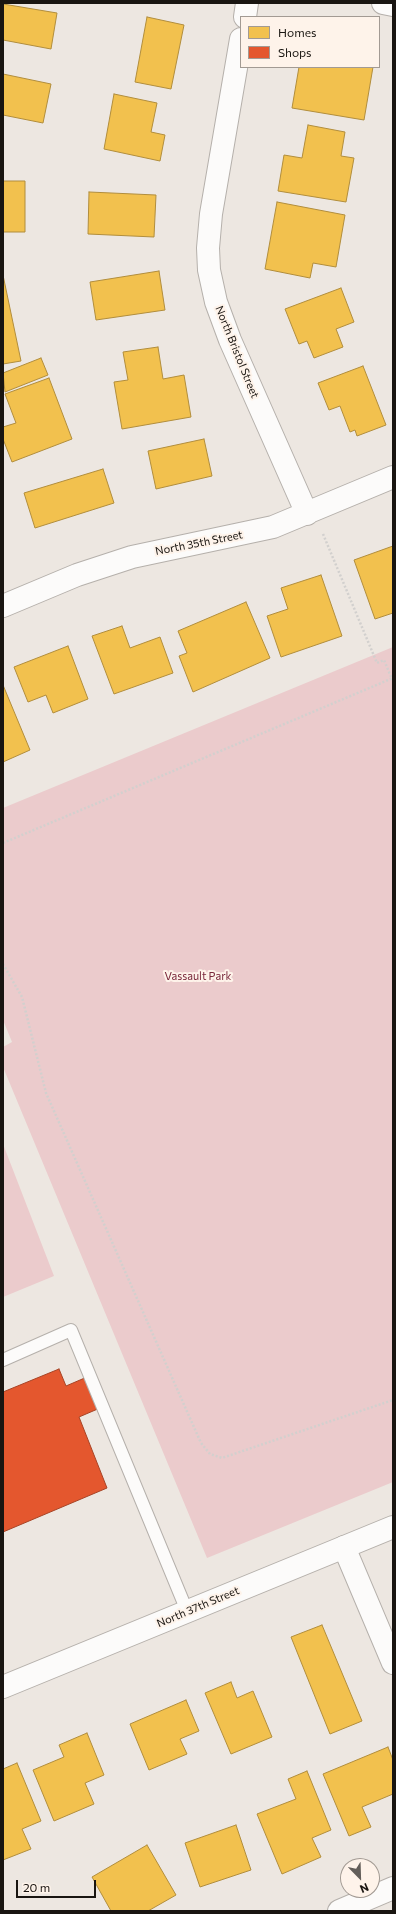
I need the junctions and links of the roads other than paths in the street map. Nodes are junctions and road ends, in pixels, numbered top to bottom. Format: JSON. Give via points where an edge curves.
{"nodes":[{"id":1,"x":247,"y":3,"type":"edge"},
{"id":2,"x":383,"y":3,"type":"edge"},
{"id":3,"x":393,"y":5,"type":"edge"},
{"id":4,"x":245,"y":16,"type":"edge"},
{"id":5,"x":240,"y":45,"type":"edge"},
{"id":6,"x":393,"y":477,"type":"edge"},
{"id":7,"x":310,"y":513,"type":"junction"},
{"id":8,"x":3,"y":606,"type":"edge"},
{"id":9,"x":3,"y":1360,"type":"edge"},
{"id":10,"x":393,"y":1527,"type":"edge"},
{"id":11,"x":344,"y":1547,"type":"junction"},
{"id":12,"x":187,"y":1612,"type":"junction"},
{"id":13,"x":393,"y":1663,"type":"edge"},
{"id":14,"x":3,"y":1687,"type":"edge"},
{"id":15,"x":393,"y":1888,"type":"edge"},
{"id":16,"x":339,"y":1911,"type":"edge"}],
"edges":[{"from":1,"to":4,"type":"street"},
{"from":2,"to":3,"type":"street"},
{"from":5,"to":7,"type":"street","name":"North Bristol Street","via":[[211,214],[209,270],[216,302],[230,340]]},
{"from":6,"to":7,"type":"street","name":"North 35th Street"},
{"from":7,"to":8,"type":"street","name":"North 35th Street","via":[[273,527],[132,557],[77,575]]},
{"from":9,"to":12,"type":"lane","via":[[71,1330]]},
{"from":10,"to":11,"type":"street","name":"North 37th Street"},
{"from":11,"to":12,"type":"street","name":"North 37th Street"},
{"from":11,"to":13,"type":"street"},
{"from":12,"to":14,"type":"street","name":"North 37th Street"},
{"from":15,"to":16,"type":"street"}]}
